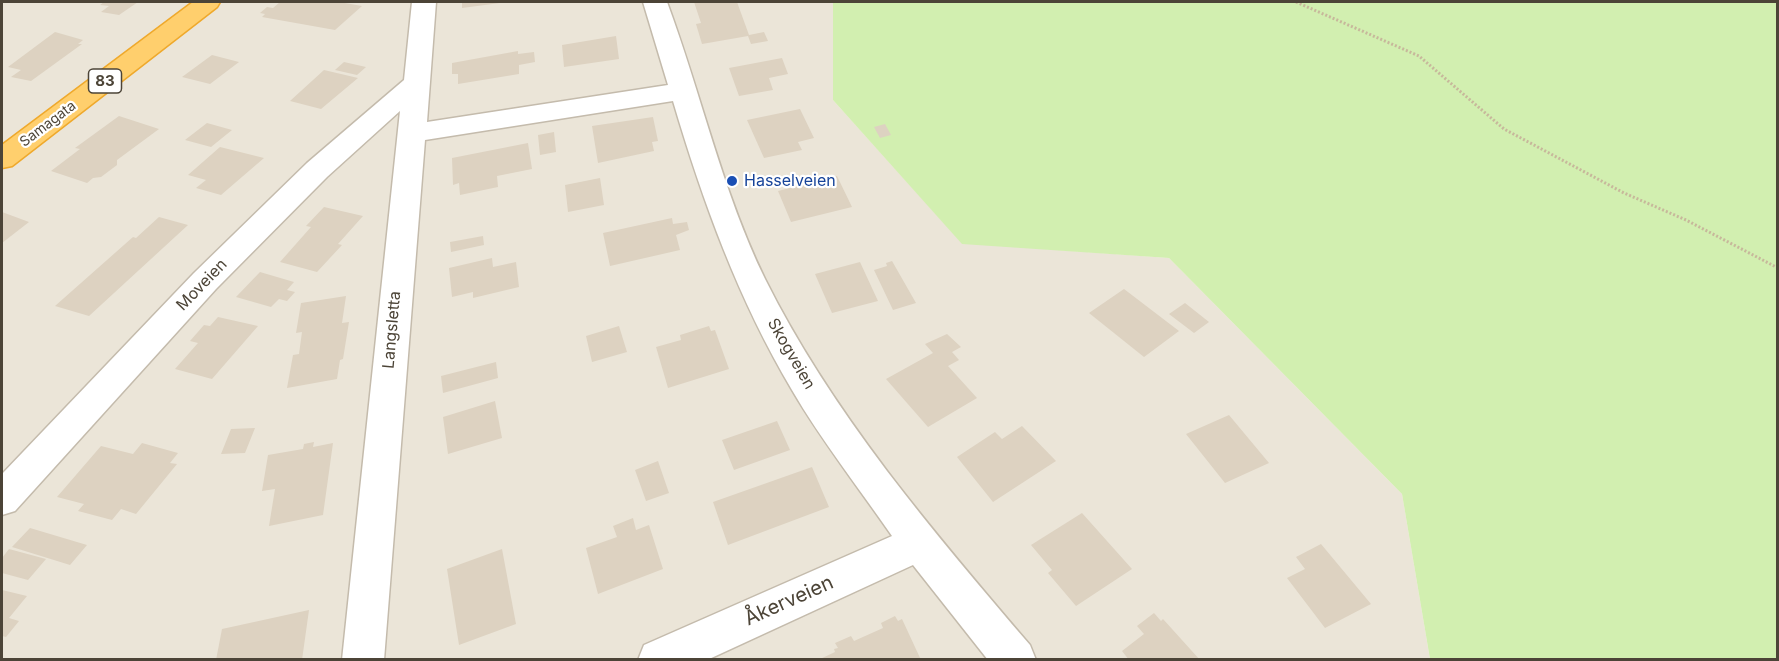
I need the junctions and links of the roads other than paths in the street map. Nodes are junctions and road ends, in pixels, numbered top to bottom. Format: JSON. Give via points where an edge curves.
{"nodes":[{"id":1,"x":208,"y":2,"type":"edge"},
{"id":2,"x":424,"y":2,"type":"edge"},
{"id":3,"x":655,"y":2,"type":"edge"},
{"id":4,"x":415,"y":84,"type":"junction"},
{"id":5,"x":682,"y":91,"type":"junction"},
{"id":6,"x":411,"y":133,"type":"junction"},
{"id":7,"x":2,"y":159,"type":"edge"},
{"id":8,"x":2,"y":499,"type":"edge"},
{"id":9,"x":919,"y":543,"type":"junction"},
{"id":10,"x":363,"y":660,"type":"edge"},
{"id":11,"x":659,"y":660,"type":"edge"},
{"id":12,"x":1016,"y":660,"type":"edge"}],
"edges":[{"from":1,"to":7,"type":"highway","name":"Samagata","number":"83"},
{"from":2,"to":4,"type":"street","name":"Langsletta"},
{"from":3,"to":5,"type":"street","name":"Skogveien"},
{"from":4,"to":6,"type":"street","name":"Langsletta"},
{"from":4,"to":8,"type":"street","name":"Moveien","via":[[317,170],[205,280]]},
{"from":5,"to":6,"type":"street"},
{"from":5,"to":9,"type":"street","name":"Skogveien","via":[[712,184],[749,278],[804,381]]},
{"from":6,"to":10,"type":"street","name":"Langsletta"},
{"from":9,"to":11,"type":"street","name":"Åkerveien"},
{"from":9,"to":12,"type":"street","name":"Skogveien"}]}
